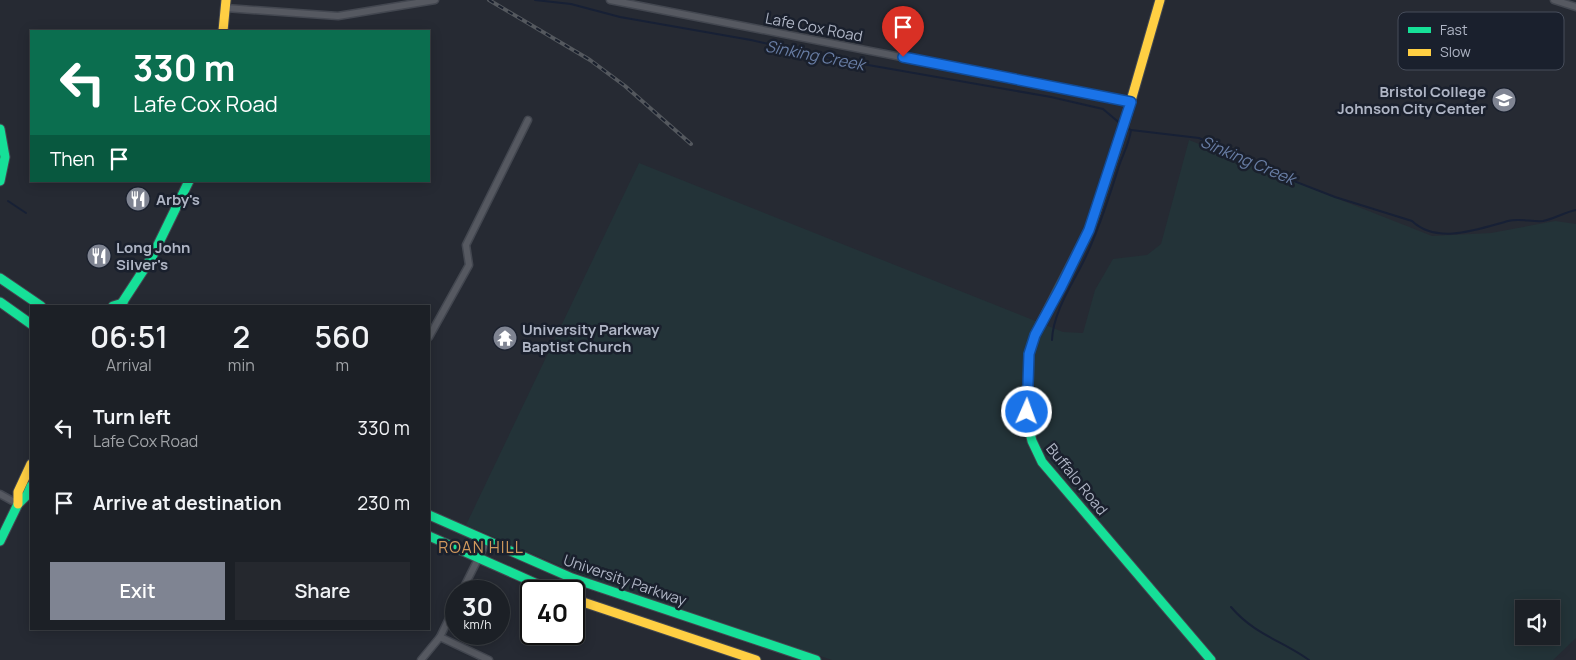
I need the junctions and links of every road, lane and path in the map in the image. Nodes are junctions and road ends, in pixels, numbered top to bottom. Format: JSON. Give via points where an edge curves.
{"nodes":[{"id":1,"x":436,"y":0,"type":"edge"},
{"id":2,"x":610,"y":0,"type":"edge"},
{"id":3,"x":1160,"y":0,"type":"edge"},
{"id":4,"x":1554,"y":0,"type":"edge"},
{"id":5,"x":226,"y":4,"type":"edge"},
{"id":6,"x":1576,"y":7,"type":"edge"},
{"id":7,"x":223,"y":30,"type":"edge"},
{"id":8,"x":1131,"y":102,"type":"junction"},
{"id":9,"x":528,"y":120,"type":"dead end"},
{"id":10,"x":0,"y":129,"type":"edge"},
{"id":11,"x":0,"y":181,"type":"edge"},
{"id":12,"x":189,"y":182,"type":"edge"},
{"id":13,"x":2,"y":279,"type":"edge"},
{"id":14,"x":0,"y":302,"type":"edge"},
{"id":15,"x":40,"y":305,"type":"edge"},
{"id":16,"x":122,"y":305,"type":"edge"},
{"id":17,"x":30,"y":323,"type":"edge"},
{"id":18,"x":430,"y":334,"type":"edge"},
{"id":19,"x":30,"y":466,"type":"edge"},
{"id":20,"x":30,"y":488,"type":"edge"},
{"id":21,"x":0,"y":494,"type":"edge"},
{"id":22,"x":18,"y":504,"type":"junction"},
{"id":23,"x":430,"y":515,"type":"edge"},
{"id":24,"x":430,"y":536,"type":"edge"},
{"id":25,"x":487,"y":540,"type":"junction"},
{"id":26,"x":0,"y":541,"type":"edge"},
{"id":27,"x":478,"y":558,"type":"junction"},
{"id":28,"x":467,"y":580,"type":"edge"},
{"id":29,"x":528,"y":580,"type":"edge"},
{"id":30,"x":621,"y":594,"type":"junction"},
{"id":31,"x":585,"y":603,"type":"edge"},
{"id":32,"x":615,"y":613,"type":"junction"},
{"id":33,"x":445,"y":627,"type":"edge"},
{"id":34,"x":440,"y":637,"type":"junction"},
{"id":35,"x":759,"y":641,"type":"junction"},
{"id":36,"x":421,"y":660,"type":"edge"},
{"id":37,"x":489,"y":660,"type":"edge"},
{"id":38,"x":753,"y":660,"type":"edge"},
{"id":39,"x":816,"y":660,"type":"edge"},
{"id":40,"x":1211,"y":660,"type":"edge"}],
"edges":[{"from":1,"to":5,"type":"street","via":[[338,16]]},
{"from":2,"to":8,"type":"street","name":"Lafe Cox Road"},
{"from":3,"to":8,"type":"main road","name":"Buffalo Road"},
{"from":4,"to":6,"type":"street"},
{"from":5,"to":7,"type":"main road"},
{"from":8,"to":40,"type":"main road","name":"Buffalo Road","via":[[1089,230],[1035,335],[1029,354],[1028,425],[1042,462]]},
{"from":9,"to":18,"type":"street","via":[[466,245],[469,265]]},
{"from":10,"to":11,"type":"main road","via":[[5,157]]},
{"from":12,"to":16,"type":"main road","via":[[152,257]]},
{"from":13,"to":15,"type":"main road"},
{"from":14,"to":17,"type":"main road"},
{"from":19,"to":22,"type":"main road","via":[[18,492]]},
{"from":20,"to":22,"type":"main road"},
{"from":21,"to":22,"type":"street"},
{"from":22,"to":26,"type":"main road"},
{"from":23,"to":25,"type":"main road","name":"University Parkway"},
{"from":24,"to":27,"type":"main road"},
{"from":25,"to":27,"type":"street"},
{"from":25,"to":30,"type":"main road","name":"University Parkway","via":[[572,578]]},
{"from":27,"to":28,"type":"street"},
{"from":27,"to":29,"type":"main road"},
{"from":30,"to":32,"type":"main road"},
{"from":30,"to":35,"type":"main road","name":"University Parkway"},
{"from":31,"to":32,"type":"main road"},
{"from":32,"to":38,"type":"main road"},
{"from":33,"to":34,"type":"street"},
{"from":34,"to":36,"type":"street"},
{"from":34,"to":37,"type":"street"},
{"from":35,"to":38,"type":"street"},
{"from":35,"to":39,"type":"main road","name":"University Parkway"}]}
